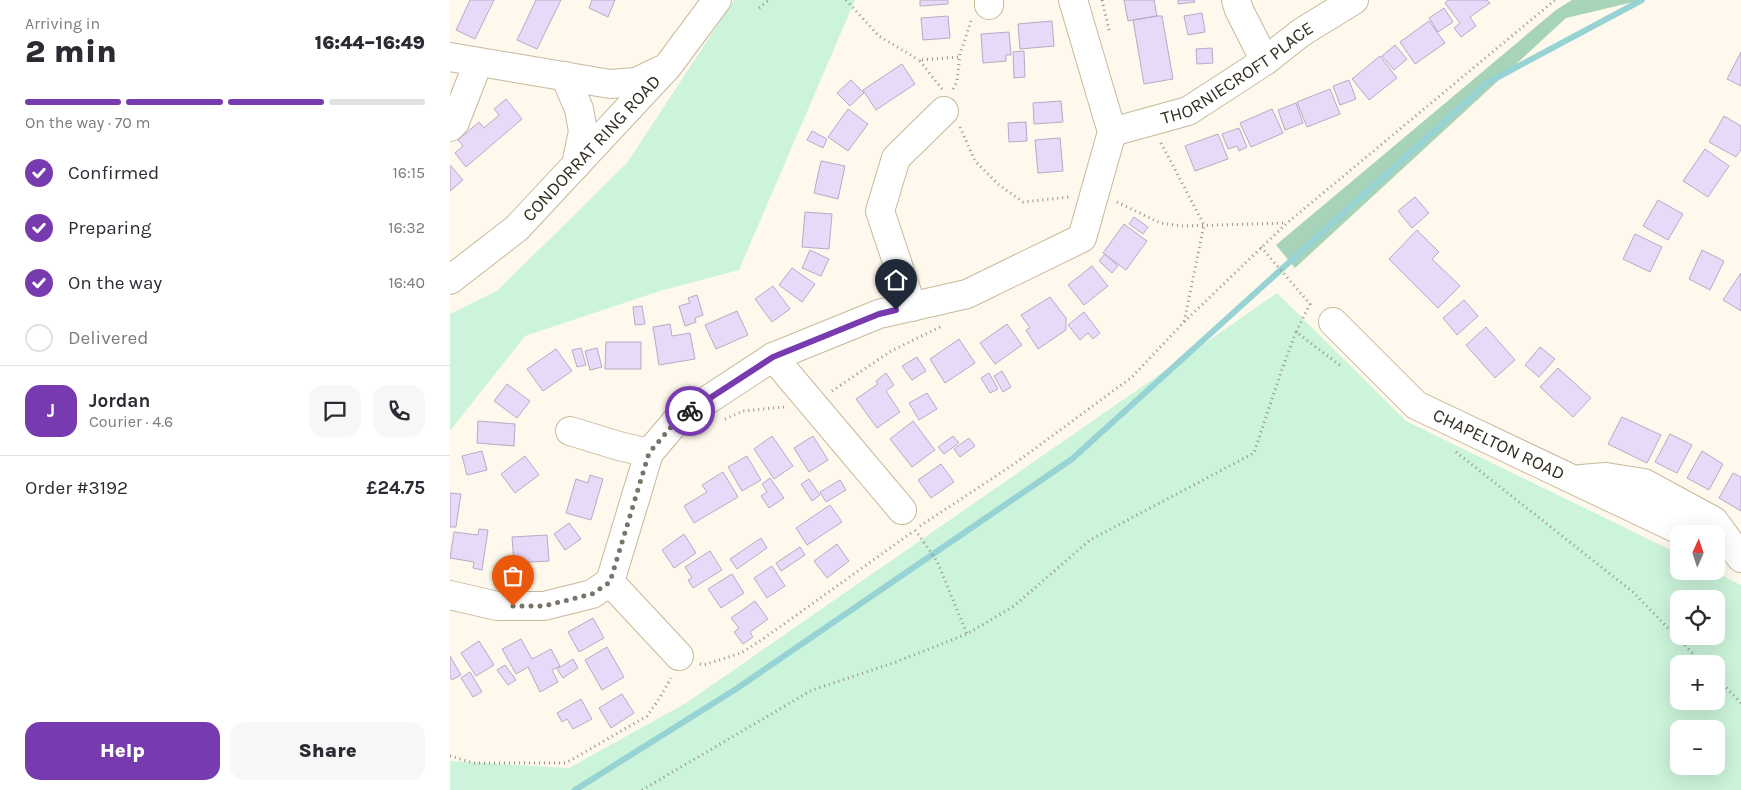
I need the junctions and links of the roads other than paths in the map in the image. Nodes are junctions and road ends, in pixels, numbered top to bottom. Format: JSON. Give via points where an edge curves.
{"nodes":[{"id":1,"x":717,"y":0,"type":"edge"},
{"id":2,"x":1073,"y":0,"type":"edge"},
{"id":3,"x":1236,"y":0,"type":"edge"},
{"id":4,"x":1354,"y":0,"type":"edge"},
{"id":5,"x":450,"y":57,"type":"edge"},
{"id":6,"x":1265,"y":61,"type":"junction"},
{"id":7,"x":478,"y":62,"type":"junction"},
{"id":8,"x":668,"y":66,"type":"junction"},
{"id":9,"x":565,"y":76,"type":"junction"},
{"id":10,"x":948,"y":104,"type":"road end"},
{"id":11,"x":450,"y":127,"type":"edge"},
{"id":12,"x":1112,"y":132,"type":"junction"},
{"id":13,"x":576,"y":166,"type":"junction"},
{"id":14,"x":450,"y":280,"type":"edge"},
{"id":15,"x":912,"y":307,"type":"junction"},
{"id":16,"x":1333,"y":322,"type":"dead end"},
{"id":17,"x":773,"y":357,"type":"junction"},
{"id":18,"x":570,"y":431,"type":"dead end"},
{"id":19,"x":649,"y":453,"type":"junction"},
{"id":20,"x":1574,"y":480,"type":"junction"},
{"id":21,"x":909,"y":520,"type":"road end"},
{"id":22,"x":1670,"y":525,"type":"edge"},
{"id":23,"x":1725,"y":551,"type":"edge"},
{"id":24,"x":1741,"y":558,"type":"edge"},
{"id":25,"x":610,"y":582,"type":"junction"},
{"id":26,"x":450,"y":595,"type":"edge"},
{"id":27,"x":679,"y":656,"type":"road end"}],
"edges":[{"from":1,"to":8,"type":"street","name":"CONDORRAT RING ROAD"},
{"from":2,"to":12,"type":"street"},
{"from":3,"to":6,"type":"street"},
{"from":4,"to":6,"type":"street","name":"THORNIECROFT PLACE","via":[[1302,32]]},
{"from":5,"to":7,"type":"street"},
{"from":6,"to":12,"type":"street","name":"THORNIECROFT PLACE","via":[[1188,111]]},
{"from":7,"to":9,"type":"street"},
{"from":7,"to":11,"type":"street","via":[[455,122]]},
{"from":8,"to":9,"type":"street","via":[[636,82],[610,84]]},
{"from":8,"to":13,"type":"street","name":"CONDORRAT RING ROAD"},
{"from":9,"to":13,"type":"street","via":[[583,131]]},
{"from":10,"to":15,"type":"street","via":[[896,158],[880,211]]},
{"from":12,"to":15,"type":"street","via":[[1082,238],[967,294]]},
{"from":13,"to":14,"type":"street","name":"CONDORRAT RING ROAD","via":[[517,228]]},
{"from":15,"to":17,"type":"street","via":[[879,314]]},
{"from":16,"to":20,"type":"street","name":"CHAPELTON ROAD","via":[[1416,405]]},
{"from":17,"to":19,"type":"street","via":[[677,420]]},
{"from":17,"to":21,"type":"street"},
{"from":18,"to":19,"type":"street"},
{"from":19,"to":25,"type":"street"},
{"from":20,"to":22,"type":"street","name":"CHAPELTON ROAD"},
{"from":20,"to":24,"type":"street","via":[[1606,477],[1644,484],[1714,521]]},
{"from":23,"to":24,"type":"street"},
{"from":25,"to":26,"type":"street","via":[[592,594],[544,606],[497,606]]},
{"from":25,"to":27,"type":"street"}]}
